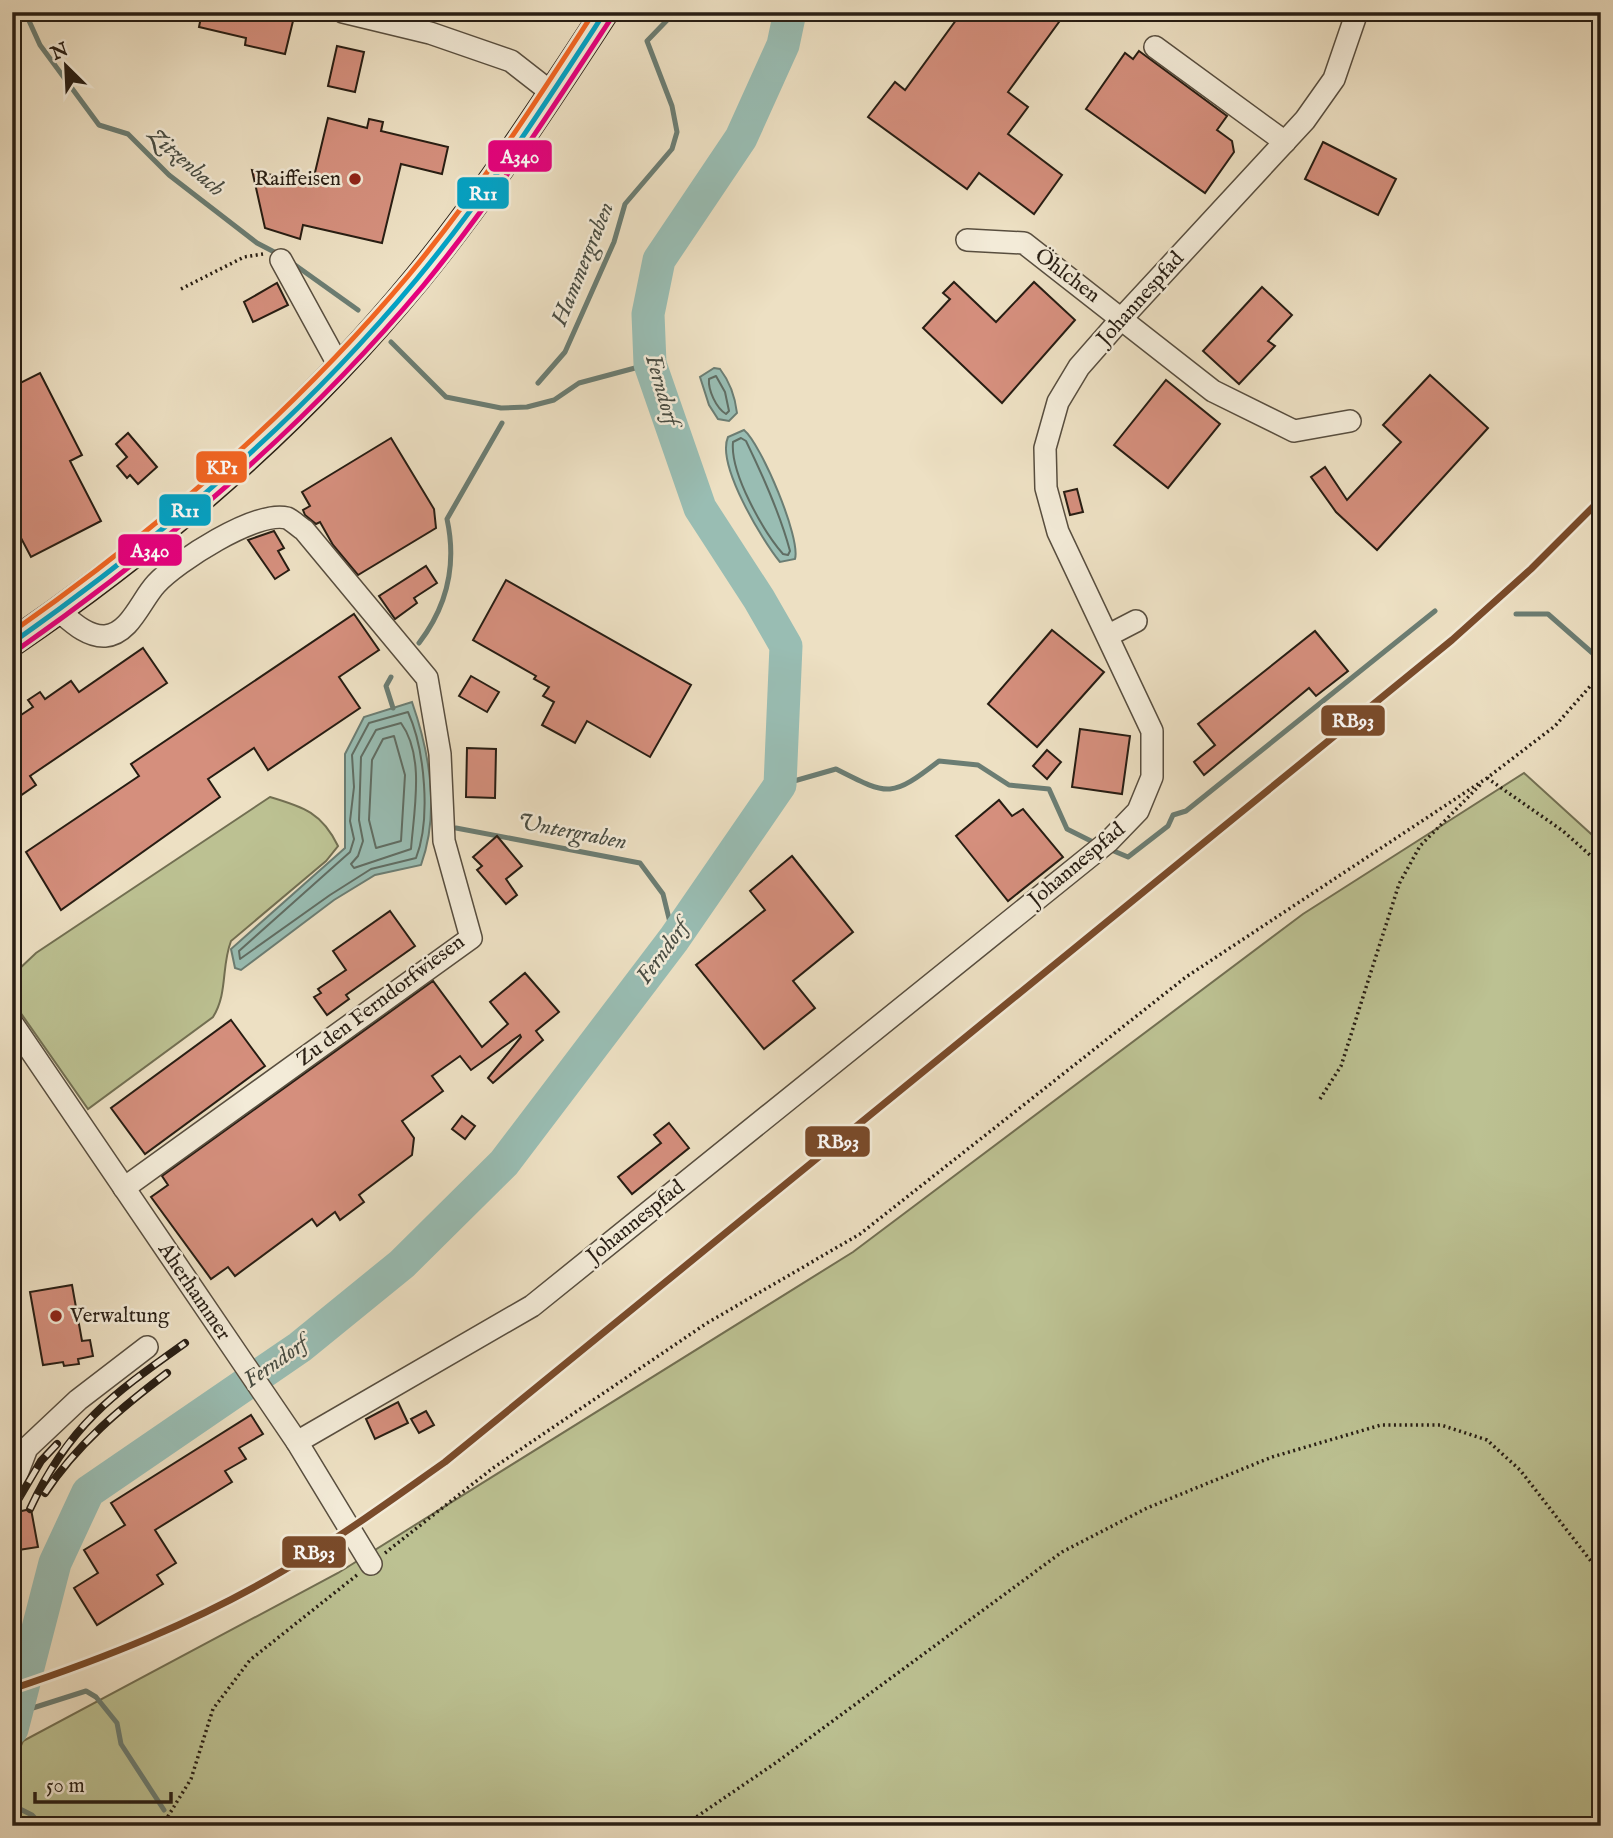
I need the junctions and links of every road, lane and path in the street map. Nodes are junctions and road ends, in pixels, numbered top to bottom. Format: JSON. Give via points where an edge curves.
{"nodes":[{"id":1,"x":343,"y":12,"type":"edge"},
{"id":2,"x":605,"y":12,"type":"edge"},
{"id":3,"x":1357,"y":12,"type":"edge"},
{"id":4,"x":1155,"y":47,"type":"dead end"},
{"id":5,"x":12,"y":61,"type":"edge"},
{"id":6,"x":12,"y":91,"type":"edge"},
{"id":7,"x":552,"y":93,"type":"junction"},
{"id":8,"x":1285,"y":142,"type":"junction"},
{"id":9,"x":967,"y":240,"type":"dead end"},
{"id":10,"x":281,"y":260,"type":"joint"},
{"id":11,"x":181,"y":289,"type":"dead end"},
{"id":12,"x":1122,"y":318,"type":"junction"},
{"id":13,"x":339,"y":366,"type":"junction"},
{"id":14,"x":1350,"y":421,"type":"dead end"},
{"id":15,"x":59,"y":611,"type":"junction"},
{"id":16,"x":1136,"y":621,"type":"dead end"},
{"id":17,"x":1109,"y":635,"type":"junction"},
{"id":18,"x":12,"y":643,"type":"edge"},
{"id":19,"x":1601,"y":674,"type":"edge"},
{"id":20,"x":1487,"y":778,"type":"junction"},
{"id":21,"x":1601,"y":865,"type":"edge"},
{"id":22,"x":12,"y":1023,"type":"edge"},
{"id":23,"x":1320,"y":1099,"type":"dead end"},
{"id":24,"x":124,"y":1188,"type":"junction"},
{"id":25,"x":147,"y":1347,"type":"dead end"},
{"id":26,"x":297,"y":1442,"type":"junction"},
{"id":27,"x":20,"y":1451,"type":"edge"},
{"id":28,"x":12,"y":1487,"type":"edge"},
{"id":29,"x":371,"y":1564,"type":"junction"},
{"id":30,"x":1601,"y":1574,"type":"edge"},
{"id":31,"x":162,"y":1826,"type":"edge"},
{"id":32,"x":683,"y":1826,"type":"edge"}],
"edges":[{"from":1,"to":7,"type":"street","via":[[430,33],[511,61]]},
{"from":2,"to":7,"type":"main road"},
{"from":3,"to":8,"type":"street","name":"Johannespfad","via":[[1334,79]]},
{"from":4,"to":8,"type":"street"},
{"from":5,"to":6,"type":"path","via":[[19,83]]},
{"from":7,"to":13,"type":"main road","via":[[415,281]]},
{"from":8,"to":12,"type":"street","name":"Johannespfad"},
{"from":9,"to":12,"type":"street","name":"Öhlchen","via":[[1024,243]]},
{"from":10,"to":11,"type":"path","via":[[265,254],[244,257]]},
{"from":10,"to":13,"type":"street"},
{"from":12,"to":14,"type":"street","name":"Öhlchen","via":[[1213,391],[1294,431]]},
{"from":12,"to":17,"type":"street","name":"Johannespfad","via":[[1079,367],[1058,402],[1045,447],[1046,488],[1058,532]]},
{"from":13,"to":15,"type":"main road","via":[[228,477],[151,543]]},
{"from":15,"to":18,"type":"main road"},
{"from":15,"to":24,"type":"street","name":"Zu den Ferndorfwiesen","via":[[88,633],[105,636],[119,631],[173,568],[214,543],[264,519],[287,518],[304,530],[427,678],[440,754],[444,841],[471,938]]},
{"from":16,"to":17,"type":"street"},
{"from":17,"to":26,"type":"street","name":"Johannespfad","via":[[1152,731],[1152,776],[1138,811],[1109,841],[532,1306]]},
{"from":19,"to":20,"type":"path","via":[[1555,726]]},
{"from":20,"to":21,"type":"path","via":[[1563,831]]},
{"from":20,"to":23,"type":"path","via":[[1420,846],[1399,884],[1341,1066]]},
{"from":20,"to":29,"type":"path","via":[[1186,977],[860,1234],[673,1346],[493,1468]]},
{"from":22,"to":24,"type":"street","name":"Aherhammer"},
{"from":24,"to":26,"type":"street","name":"Aherhammer"},
{"from":25,"to":27,"type":"street"},
{"from":26,"to":29,"type":"street","name":"Aherhammer"},
{"from":27,"to":28,"type":"street"},
{"from":29,"to":31,"type":"path","via":[[250,1660],[213,1709],[191,1779]]},
{"from":30,"to":32,"type":"path","via":[[1520,1470],[1487,1440],[1441,1424],[1381,1424],[1272,1457],[1147,1508],[1062,1552]]}]}
